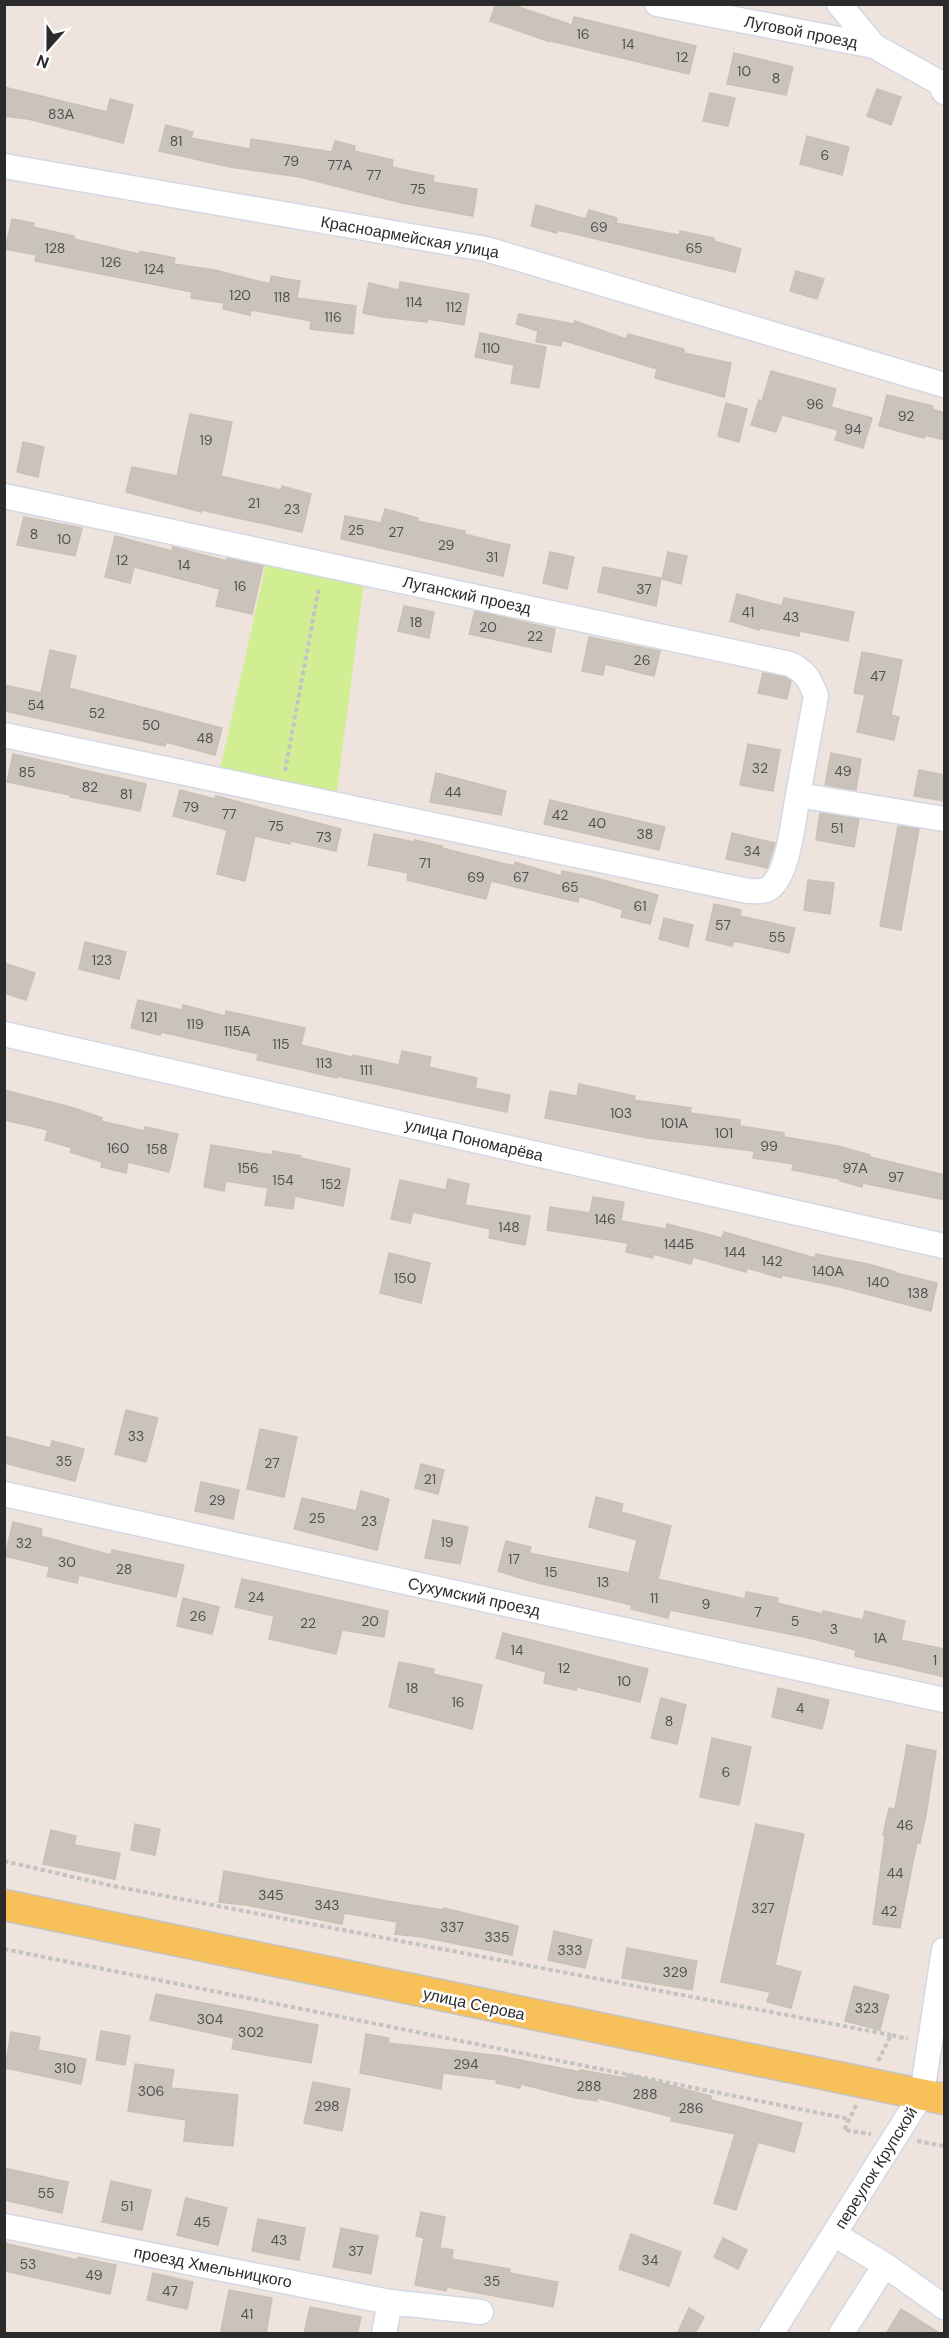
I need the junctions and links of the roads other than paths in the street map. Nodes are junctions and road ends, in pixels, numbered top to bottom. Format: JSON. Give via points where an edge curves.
{"nodes":[{"id":1,"x":657,"y":4,"type":"edge"},
{"id":2,"x":839,"y":4,"type":"edge"},
{"id":3,"x":874,"y":46,"type":"junction"},
{"id":4,"x":945,"y":92,"type":"edge"},
{"id":5,"x":4,"y":166,"type":"edge"},
{"id":6,"x":945,"y":385,"type":"edge"},
{"id":7,"x":4,"y":496,"type":"edge"},
{"id":8,"x":4,"y":735,"type":"edge"},
{"id":9,"x":798,"y":795,"type":"junction"},
{"id":10,"x":945,"y":819,"type":"edge"},
{"id":11,"x":4,"y":1034,"type":"edge"},
{"id":12,"x":945,"y":1246,"type":"edge"},
{"id":13,"x":4,"y":1494,"type":"edge"},
{"id":14,"x":945,"y":1700,"type":"edge"},
{"id":15,"x":4,"y":1905,"type":"edge"},
{"id":16,"x":945,"y":1950,"type":"edge"},
{"id":17,"x":933,"y":2097,"type":"edge"},
{"id":18,"x":4,"y":2226,"type":"edge"},
{"id":19,"x":834,"y":2234,"type":"junction"},
{"id":20,"x":885,"y":2265,"type":"junction"},
{"id":21,"x":390,"y":2302,"type":"junction"},
{"id":22,"x":945,"y":2307,"type":"edge"},
{"id":23,"x":481,"y":2312,"type":"dead end"},
{"id":24,"x":384,"y":2334,"type":"edge"},
{"id":25,"x":771,"y":2334,"type":"edge"},
{"id":26,"x":841,"y":2334,"type":"edge"}],
"edges":[{"from":1,"to":3,"type":"street","name":"Луговой проезд"},
{"from":2,"to":3,"type":"street","name":"Луговой проезд"},
{"from":3,"to":4,"type":"street","name":"Луговой проезд","via":[[940,83]]},
{"from":5,"to":6,"type":"street","name":"Красноармейская улица","via":[[486,249]]},
{"from":7,"to":9,"type":"street","name":"Луганский проезд","via":[[802,670],[816,696]]},
{"from":8,"to":9,"type":"street","name":"Луганский проезд","via":[[748,891],[765,891],[777,883],[783,871]]},
{"from":9,"to":10,"type":"street"},
{"from":11,"to":12,"type":"street","name":"улица Пономарёва"},
{"from":13,"to":14,"type":"street","name":"Сухумский проезд"},
{"from":15,"to":17,"type":"main road","name":"улица Серова"},
{"from":16,"to":17,"type":"street","name":"переулок Крупской"},
{"from":17,"to":19,"type":"street","name":"переулок Крупской"},
{"from":18,"to":21,"type":"street","name":"проезд Хмельницкого"},
{"from":19,"to":20,"type":"street"},
{"from":19,"to":25,"type":"street","name":"переулок Крупской"},
{"from":20,"to":22,"type":"street"},
{"from":20,"to":26,"type":"street"},
{"from":21,"to":23,"type":"street","name":"проезд Хмельницкого"},
{"from":21,"to":24,"type":"street"}]}
